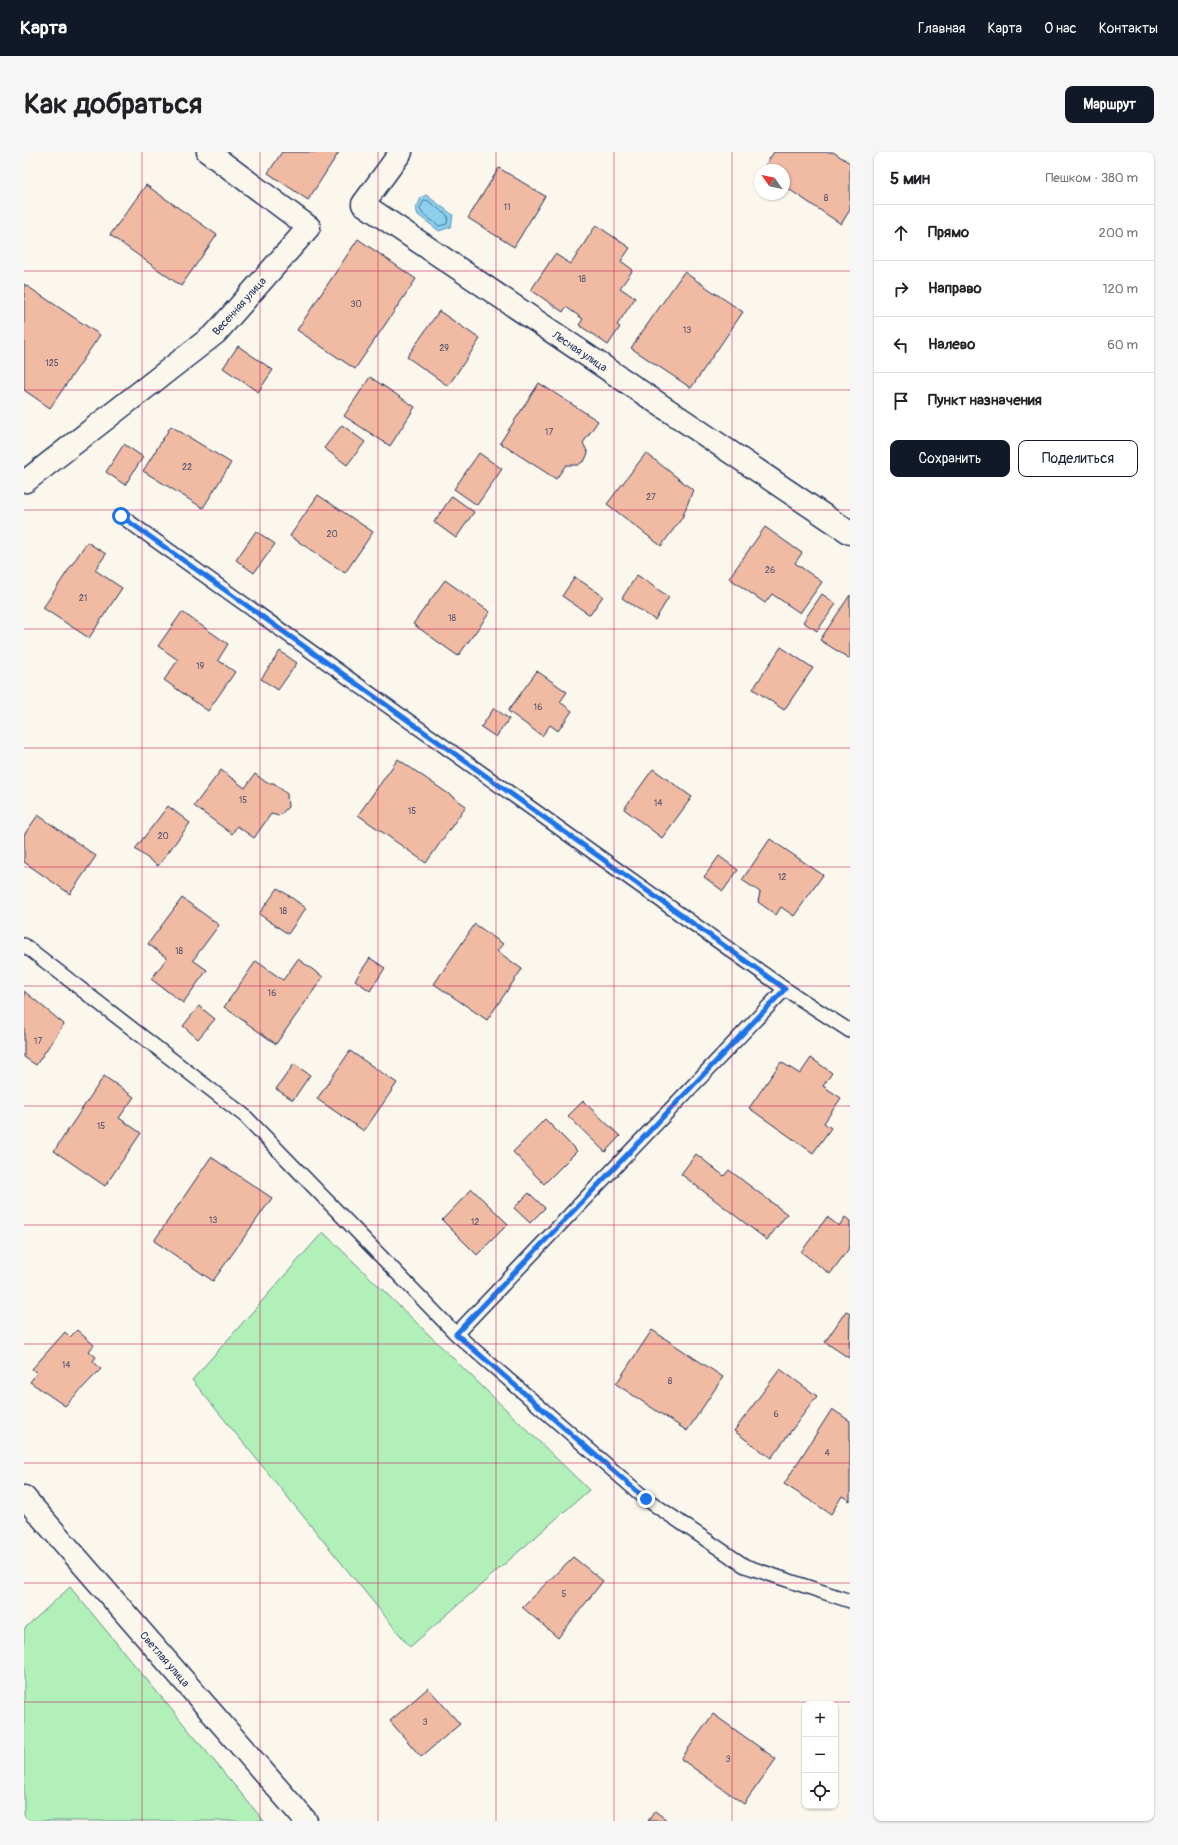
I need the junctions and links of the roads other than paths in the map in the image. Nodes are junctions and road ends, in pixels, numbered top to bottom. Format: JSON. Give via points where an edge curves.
{"nodes":[{"id":1,"x":208,"y":152,"type":"edge"},
{"id":2,"x":401,"y":152,"type":"edge"},
{"id":3,"x":24,"y":480,"type":"edge"},
{"id":4,"x":121,"y":516,"type":"dead end"},
{"id":5,"x":850,"y":533,"type":"edge"},
{"id":6,"x":24,"y":945,"type":"edge"},
{"id":7,"x":785,"y":989,"type":"junction"},
{"id":8,"x":850,"y":1031,"type":"edge"},
{"id":9,"x":456,"y":1334,"type":"junction"},
{"id":10,"x":24,"y":1497,"type":"edge"},
{"id":11,"x":850,"y":1601,"type":"edge"},
{"id":12,"x":306,"y":1821,"type":"edge"}],
"edges":[{"from":1,"to":3,"type":"street","name":"Весенняя улица","via":[[309,227],[216,333],[26,481]]},
{"from":2,"to":5,"type":"street","name":"Лесная улица","via":[[363,204]]},
{"from":4,"to":7,"type":"lane"},
{"from":6,"to":9,"type":"lane","via":[[245,1116]]},
{"from":7,"to":8,"type":"lane"},
{"from":7,"to":9,"type":"lane"},
{"from":9,"to":11,"type":"lane","via":[[646,1499],[745,1566]]},
{"from":10,"to":12,"type":"street","name":"Светлая улица"}]}
